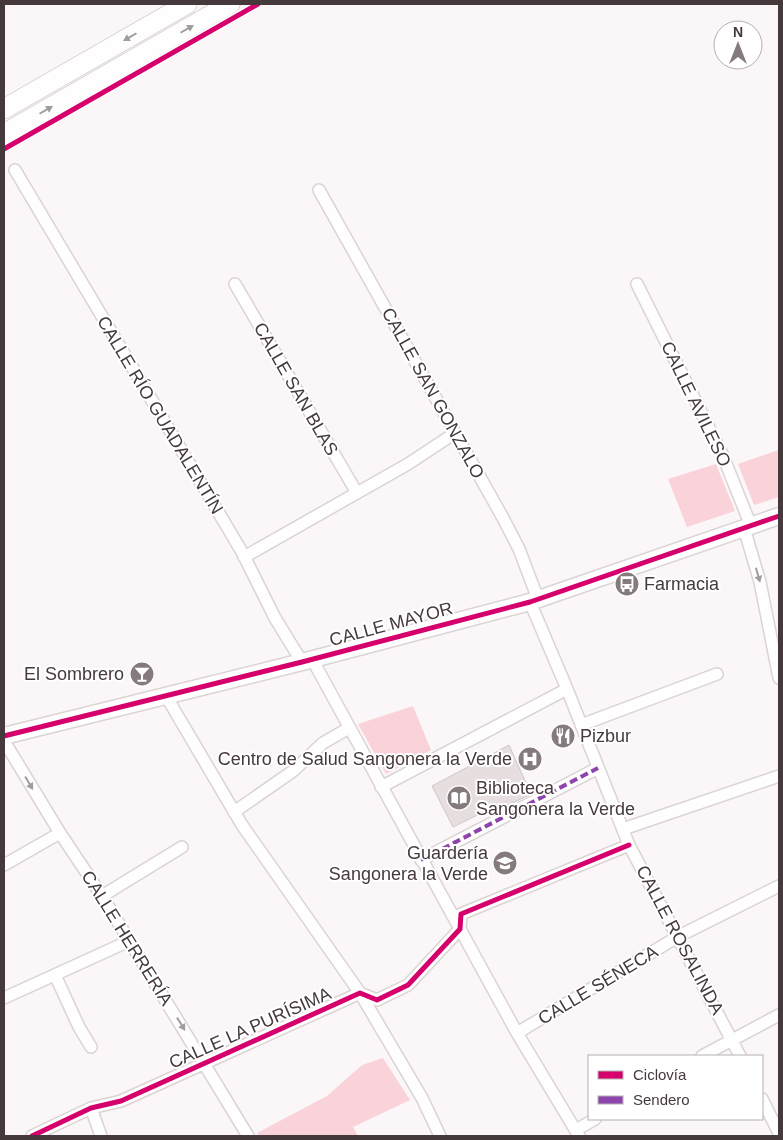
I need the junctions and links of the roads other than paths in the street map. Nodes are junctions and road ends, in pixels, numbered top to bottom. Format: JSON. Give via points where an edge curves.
{"nodes":[{"id":1,"x":187,"y":4,"type":"edge"},
{"id":2,"x":230,"y":4,"type":"edge"},
{"id":3,"x":4,"y":109,"type":"edge"},
{"id":4,"x":4,"y":134,"type":"edge"},
{"id":5,"x":15,"y":170,"type":"dead end"},
{"id":6,"x":319,"y":190,"type":"dead end"},
{"id":7,"x":235,"y":284,"type":"dead end"},
{"id":8,"x":637,"y":284,"type":"dead end"},
{"id":9,"x":455,"y":433,"type":"junction"},
{"id":10,"x":357,"y":494,"type":"junction"},
{"id":11,"x":779,"y":516,"type":"edge"},
{"id":12,"x":747,"y":527,"type":"junction"},
{"id":13,"x":244,"y":557,"type":"junction"},
{"id":14,"x":534,"y":600,"type":"junction"},
{"id":15,"x":307,"y":661,"type":"junction"},
{"id":16,"x":717,"y":674,"type":"dead end"},
{"id":17,"x":779,"y":674,"type":"edge"},
{"id":18,"x":567,"y":689,"type":"junction"},
{"id":19,"x":166,"y":696,"type":"junction"},
{"id":20,"x":581,"y":725,"type":"junction"},
{"id":21,"x":348,"y":728,"type":"junction"},
{"id":22,"x":4,"y":736,"type":"edge"},
{"id":23,"x":4,"y":741,"type":"edge"},
{"id":24,"x":598,"y":768,"type":"junction"},
{"id":25,"x":779,"y":776,"type":"edge"},
{"id":26,"x":381,"y":787,"type":"junction"},
{"id":27,"x":234,"y":812,"type":"junction"},
{"id":28,"x":623,"y":829,"type":"junction"},
{"id":29,"x":60,"y":834,"type":"junction"},
{"id":30,"x":629,"y":845,"type":"junction"},
{"id":31,"x":182,"y":847,"type":"dead end"},
{"id":32,"x":420,"y":860,"type":"junction"},
{"id":33,"x":4,"y":865,"type":"edge"},
{"id":34,"x":779,"y":886,"type":"edge"},
{"id":35,"x":102,"y":896,"type":"junction"},
{"id":36,"x":460,"y":929,"type":"junction"},
{"id":37,"x":679,"y":936,"type":"junction"},
{"id":38,"x":129,"y":941,"type":"junction"},
{"id":39,"x":55,"y":974,"type":"junction"},
{"id":40,"x":360,"y":994,"type":"junction"},
{"id":41,"x":4,"y":998,"type":"edge"},
{"id":42,"x":779,"y":1015,"type":"edge"},
{"id":43,"x":517,"y":1033,"type":"junction"},
{"id":44,"x":732,"y":1039,"type":"junction"},
{"id":45,"x":91,"y":1046,"type":"dead end"},
{"id":46,"x":704,"y":1055,"type":"edge"},
{"id":47,"x":740,"y":1055,"type":"edge"},
{"id":48,"x":204,"y":1062,"type":"junction"},
{"id":49,"x":763,"y":1101,"type":"edge"},
{"id":50,"x":91,"y":1108,"type":"junction"},
{"id":51,"x":594,"y":1120,"type":"edge"},
{"id":52,"x":578,"y":1133,"type":"edge"},
{"id":53,"x":779,"y":1133,"type":"edge"},
{"id":54,"x":436,"y":1135,"type":"edge"},
{"id":55,"x":32,"y":1136,"type":"edge"},
{"id":56,"x":101,"y":1136,"type":"edge"},
{"id":57,"x":248,"y":1136,"type":"edge"}],
"edges":[{"from":1,"to":3,"type":"main road","one_way":true},
{"from":4,"to":2,"type":"main road","one_way":true},
{"from":5,"to":13,"type":"street","name":"CALLE RÍO GUADALENTÍN"},
{"from":6,"to":9,"type":"street","name":"CALLE SAN GONZALO"},
{"from":7,"to":10,"type":"street","name":"CALLE SAN BLAS"},
{"from":8,"to":12,"type":"street","name":"CALLE AVILESO","via":[[723,456]]},
{"from":9,"to":10,"type":"street"},
{"from":9,"to":14,"type":"street","name":"CALLE SAN GONZALO","via":[[519,549]]},
{"from":10,"to":13,"type":"street"},
{"from":11,"to":12,"type":"street","name":"CALLE MAYOR"},
{"from":12,"to":14,"type":"street","name":"CALLE MAYOR"},
{"from":12,"to":17,"type":"street","name":"CALLE AVILESO","one_way":true},
{"from":13,"to":15,"type":"street","name":"CALLE RÍO GUADALENTÍN","via":[[275,618]]},
{"from":14,"to":15,"type":"street","name":"CALLE MAYOR"},
{"from":14,"to":18,"type":"street","name":"CALLE ROSALINDA"},
{"from":15,"to":19,"type":"street","name":"CALLE MAYOR"},
{"from":15,"to":21,"type":"street","name":"CALLE RÍO GUADALENTÍN"},
{"from":16,"to":20,"type":"street"},
{"from":18,"to":20,"type":"street","name":"CALLE ROSALINDA"},
{"from":18,"to":26,"type":"street"},
{"from":19,"to":22,"type":"street","name":"CALLE MAYOR"},
{"from":19,"to":27,"type":"street"},
{"from":20,"to":24,"type":"street","name":"CALLE ROSALINDA"},
{"from":21,"to":26,"type":"street","name":"CALLE RÍO GUADALENTÍN"},
{"from":21,"to":27,"type":"street","via":[[322,743],[293,772]]},
{"from":23,"to":29,"type":"street","name":"CALLE HERRERÍA","one_way":true},
{"from":24,"to":28,"type":"street","name":"CALLE ROSALINDA"},
{"from":24,"to":32,"type":"street"},
{"from":25,"to":28,"type":"street"},
{"from":26,"to":32,"type":"street","name":"CALLE RÍO GUADALENTÍN"},
{"from":27,"to":40,"type":"street"},
{"from":28,"to":30,"type":"street","name":"CALLE ROSALINDA"},
{"from":29,"to":33,"type":"street"},
{"from":29,"to":35,"type":"street","name":"CALLE HERRERÍA"},
{"from":30,"to":36,"type":"street","via":[[461,914]]},
{"from":30,"to":37,"type":"street","name":"CALLE ROSALINDA"},
{"from":31,"to":35,"type":"street"},
{"from":32,"to":36,"type":"street","name":"CALLE RÍO GUADALENTÍN"},
{"from":34,"to":37,"type":"street","name":"CALLE SÉNECA"},
{"from":35,"to":38,"type":"street","name":"CALLE HERRERÍA"},
{"from":36,"to":40,"type":"street","via":[[408,985],[377,1000]]},
{"from":36,"to":43,"type":"street","name":"CALLE RÍO GUADALENTÍN"},
{"from":37,"to":43,"type":"street","name":"CALLE SÉNECA"},
{"from":37,"to":44,"type":"street","name":"CALLE ROSALINDA"},
{"from":38,"to":39,"type":"street"},
{"from":38,"to":48,"type":"street","name":"CALLE HERRERÍA","one_way":true},
{"from":39,"to":41,"type":"street"},
{"from":39,"to":45,"type":"street"},
{"from":40,"to":48,"type":"street","name":"CALLE LA PURÍSIMA"},
{"from":40,"to":54,"type":"street","via":[[422,1098]]},
{"from":42,"to":44,"type":"street"},
{"from":43,"to":52,"type":"street","name":"CALLE RÍO GUADALENTÍN"},
{"from":44,"to":46,"type":"street"},
{"from":44,"to":47,"type":"street","name":"CALLE ROSALINDA"},
{"from":48,"to":50,"type":"street","name":"CALLE LA PURÍSIMA","via":[[121,1101]]},
{"from":48,"to":57,"type":"street","name":"CALLE HERRERÍA"},
{"from":49,"to":53,"type":"street"},
{"from":50,"to":55,"type":"street","name":"CALLE LA PURÍSIMA"},
{"from":50,"to":56,"type":"street"},
{"from":51,"to":52,"type":"street"}]}
